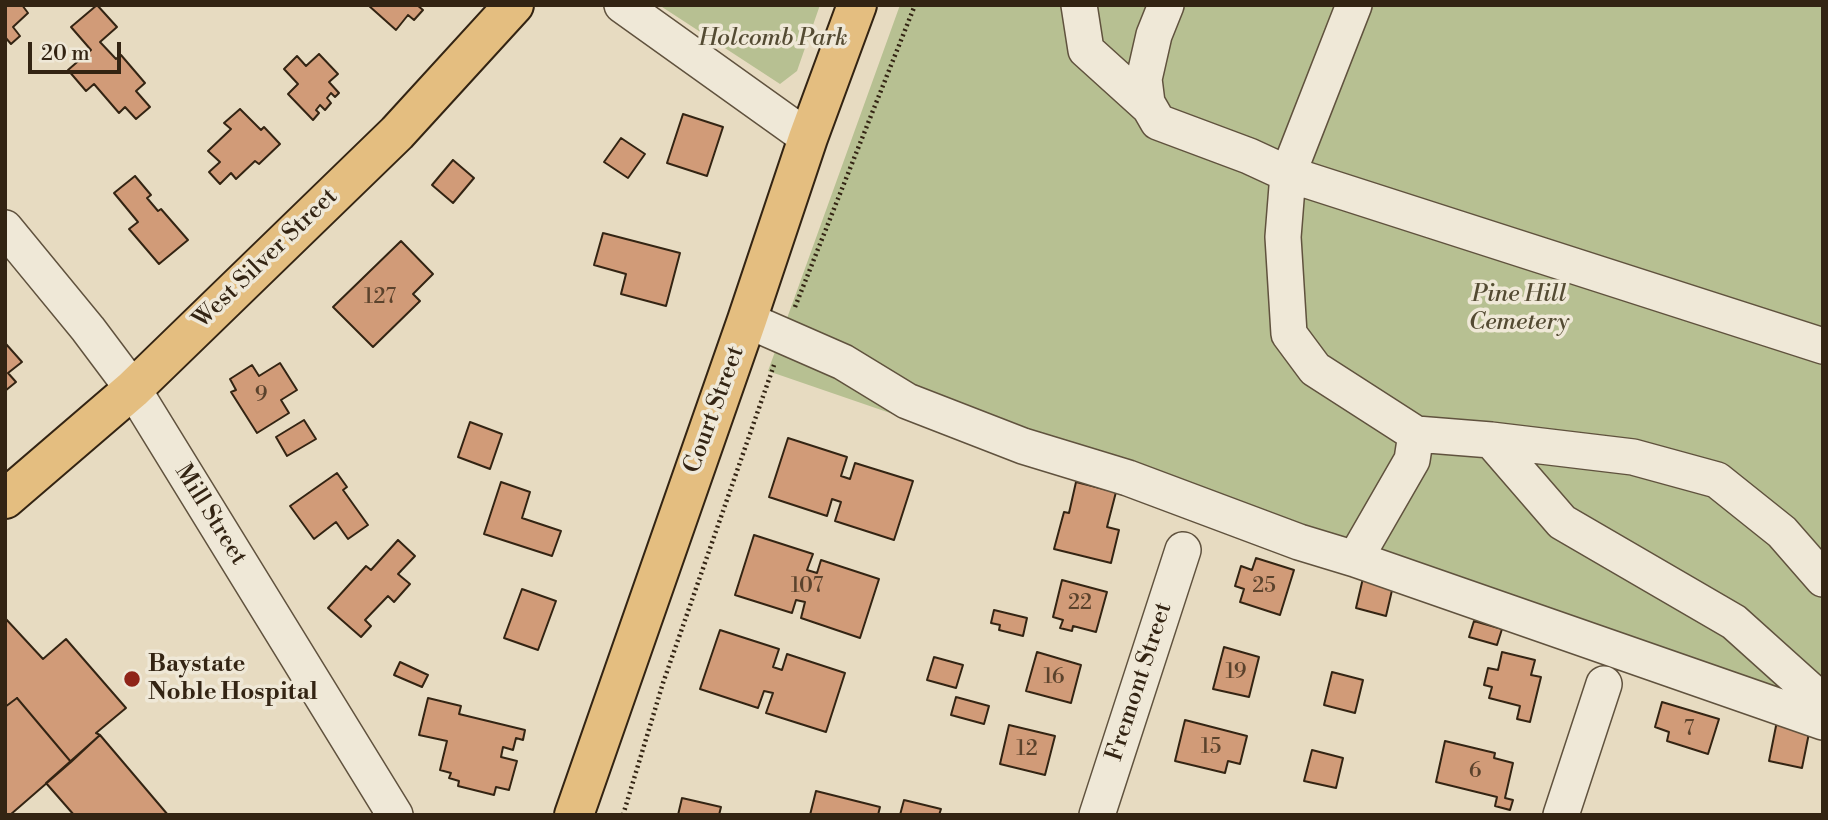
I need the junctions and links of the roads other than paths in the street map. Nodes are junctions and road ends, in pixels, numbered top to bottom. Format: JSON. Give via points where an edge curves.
{"nodes":[{"id":1,"x":514,"y":5,"type":"edge"},
{"id":2,"x":622,"y":5,"type":"edge"},
{"id":3,"x":857,"y":5,"type":"edge"},
{"id":4,"x":1079,"y":5,"type":"edge"},
{"id":5,"x":1166,"y":5,"type":"edge"},
{"id":6,"x":1354,"y":5,"type":"edge"},
{"id":7,"x":1149,"y":107,"type":"junction"},
{"id":8,"x":808,"y":138,"type":"junction"},
{"id":9,"x":1289,"y":174,"type":"junction"},
{"id":10,"x":5,"y":228,"type":"edge"},
{"id":11,"x":747,"y":320,"type":"junction"},
{"id":12,"x":1823,"y":346,"type":"edge"},
{"id":13,"x":133,"y":389,"type":"junction"},
{"id":14,"x":1416,"y":434,"type":"junction"},
{"id":15,"x":1491,"y":440,"type":"junction"},
{"id":16,"x":5,"y":499,"type":"edge"},
{"id":17,"x":1183,"y":550,"type":"dead end"},
{"id":18,"x":1355,"y":559,"type":"junction"},
{"id":19,"x":1823,"y":579,"type":"edge"},
{"id":20,"x":1604,"y":684,"type":"dead end"},
{"id":21,"x":1823,"y":702,"type":"edge"},
{"id":22,"x":1823,"y":722,"type":"edge"},
{"id":23,"x":395,"y":815,"type":"edge"},
{"id":24,"x":574,"y":815,"type":"edge"},
{"id":25,"x":1097,"y":815,"type":"edge"},
{"id":26,"x":1561,"y":815,"type":"edge"}],
"edges":[{"from":1,"to":13,"type":"main road","name":"West Silver Street","via":[[397,133]]},
{"from":2,"to":8,"type":"street"},
{"from":3,"to":8,"type":"main road","name":"Court Street"},
{"from":4,"to":7,"type":"street","via":[[1086,50]]},
{"from":5,"to":7,"type":"street","via":[[1144,79]]},
{"from":6,"to":9,"type":"street"},
{"from":7,"to":9,"type":"street","via":[[1158,122]]},
{"from":8,"to":11,"type":"main road","name":"Court Street"},
{"from":9,"to":12,"type":"street"},
{"from":9,"to":14,"type":"street","via":[[1283,237],[1289,334],[1314,369]]},
{"from":10,"to":13,"type":"street","name":"Mill Street"},
{"from":11,"to":18,"type":"street","via":[[843,362],[907,401],[1024,446]]},
{"from":11,"to":24,"type":"main road","name":"Court Street"},
{"from":13,"to":16,"type":"main road","name":"West Silver Street"},
{"from":13,"to":23,"type":"street","name":"Mill Street"},
{"from":14,"to":15,"type":"street"},
{"from":14,"to":18,"type":"street","via":[[1412,460]]},
{"from":15,"to":19,"type":"street","via":[[1633,457],[1717,480],[1782,532]]},
{"from":15,"to":21,"type":"street","via":[[1562,522],[1734,622]]},
{"from":17,"to":25,"type":"street","name":"Fremont Street"},
{"from":18,"to":22,"type":"street"},
{"from":20,"to":26,"type":"street"}]}
